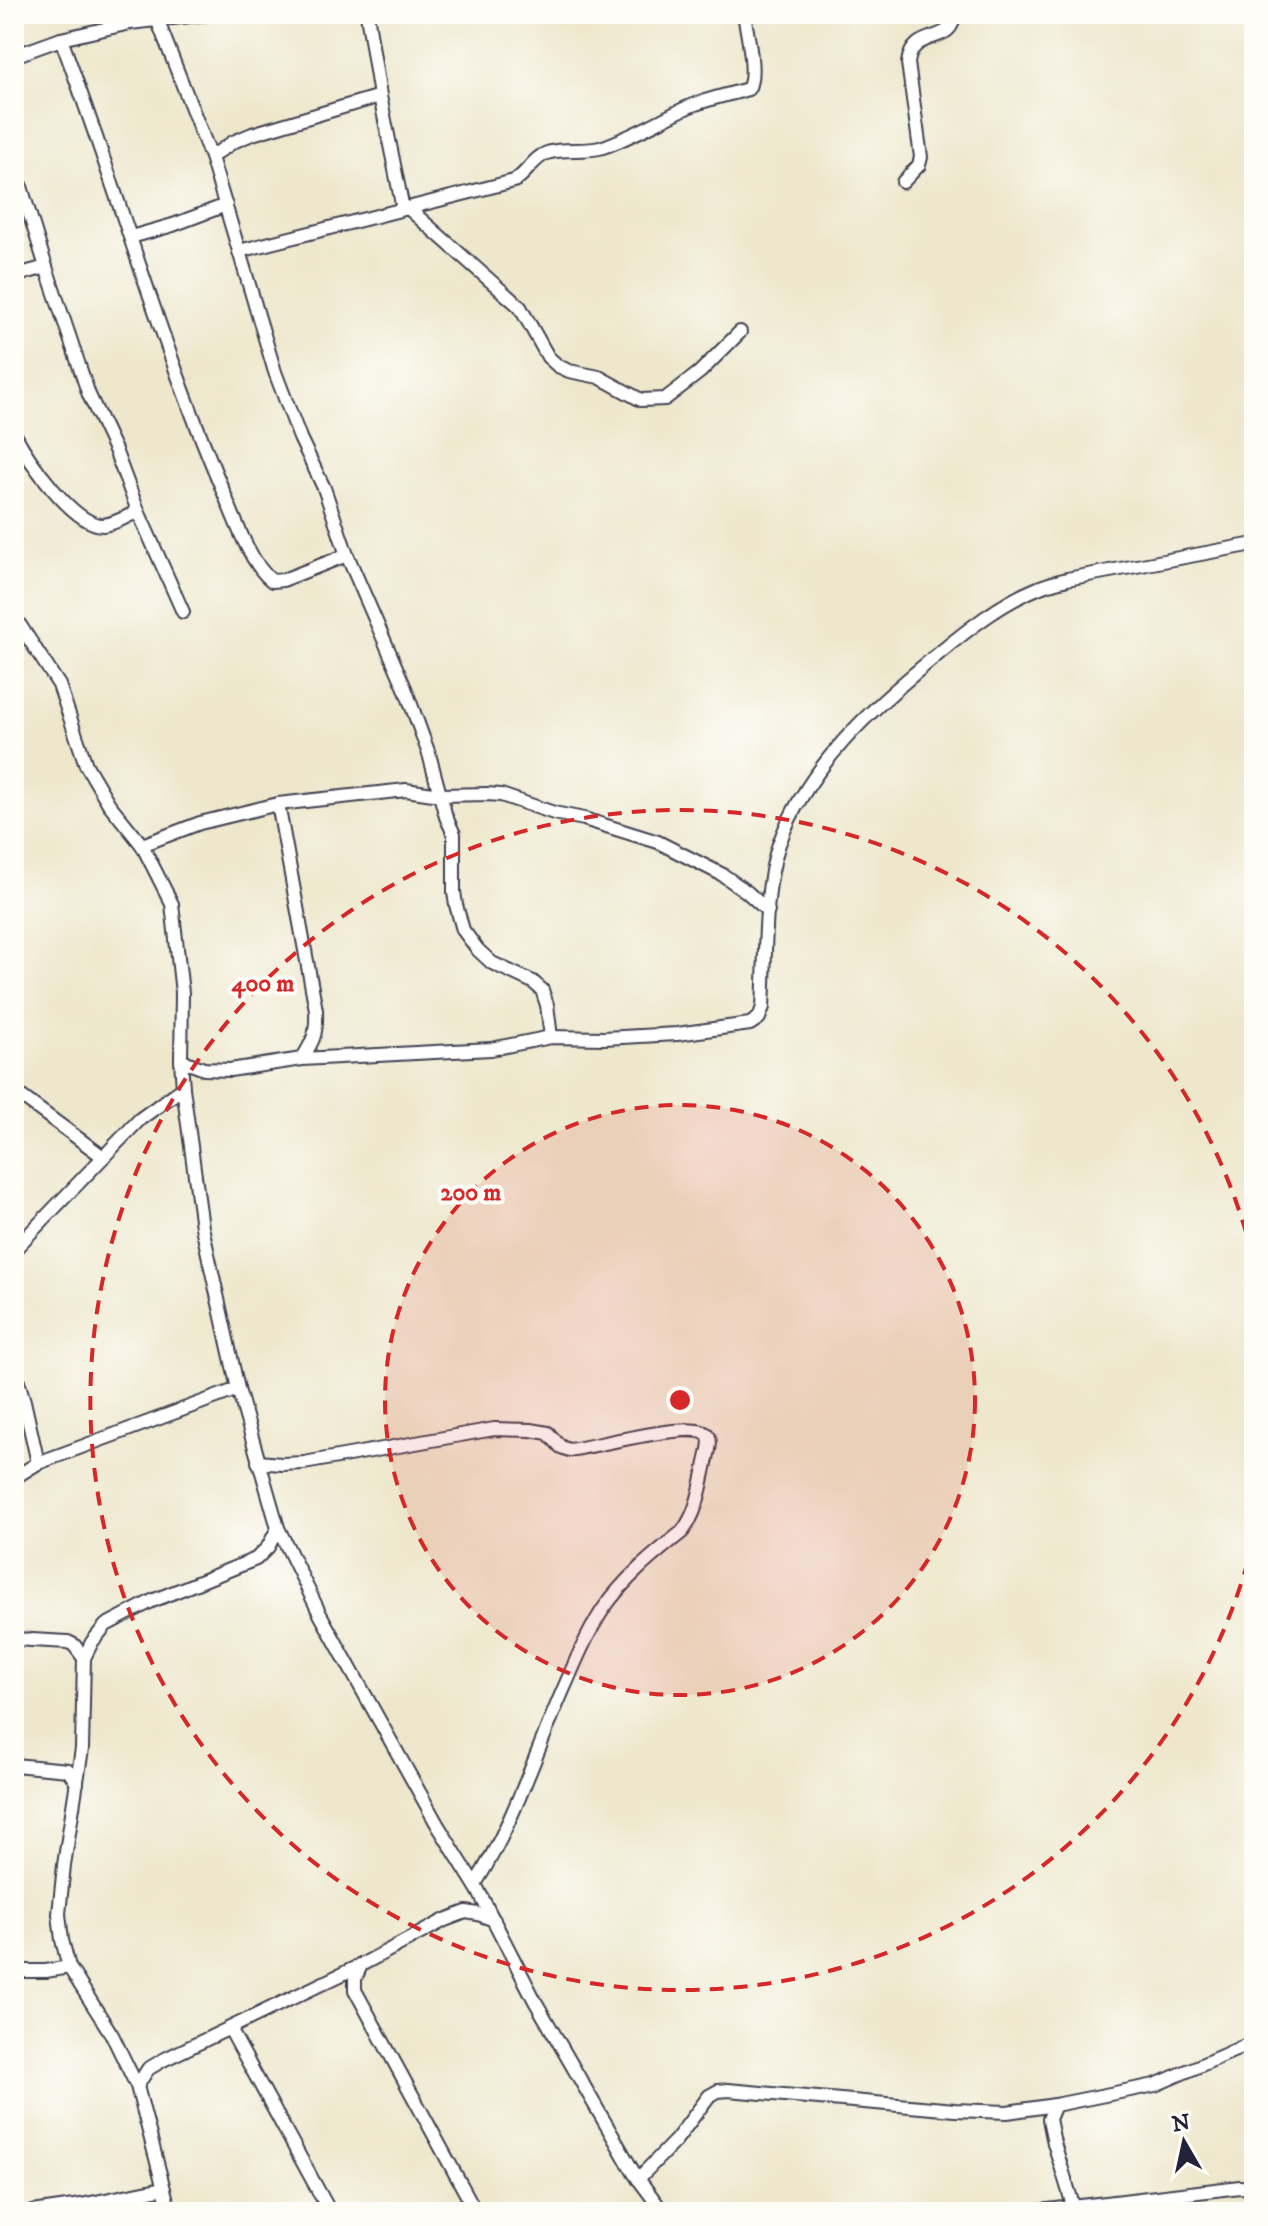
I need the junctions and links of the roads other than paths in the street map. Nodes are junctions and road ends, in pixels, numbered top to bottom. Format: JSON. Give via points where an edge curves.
{"nodes":[{"id":1,"x":207,"y":14,"type":"edge"},
{"id":2,"x":367,"y":14,"type":"edge"},
{"id":3,"x":744,"y":14,"type":"edge"},
{"id":4,"x":954,"y":14,"type":"edge"},
{"id":5,"x":156,"y":17,"type":"edge"},
{"id":6,"x":61,"y":39,"type":"junction"},
{"id":7,"x":14,"y":56,"type":"edge"},
{"id":8,"x":380,"y":96,"type":"junction"},
{"id":9,"x":211,"y":157,"type":"junction"},
{"id":10,"x":14,"y":164,"type":"edge"},
{"id":11,"x":903,"y":182,"type":"dead end"},
{"id":12,"x":16,"y":183,"type":"edge"},
{"id":13,"x":226,"y":205,"type":"junction"},
{"id":14,"x":406,"y":208,"type":"junction"},
{"id":15,"x":131,"y":237,"type":"junction"},
{"id":16,"x":239,"y":251,"type":"junction"},
{"id":17,"x":46,"y":267,"type":"junction"},
{"id":18,"x":14,"y":276,"type":"edge"},
{"id":19,"x":740,"y":332,"type":"dead end"},
{"id":20,"x":14,"y":433,"type":"edge"},
{"id":21,"x":138,"y":511,"type":"junction"},
{"id":22,"x":1254,"y":544,"type":"edge"},
{"id":23,"x":347,"y":555,"type":"junction"},
{"id":24,"x":183,"y":612,"type":"dead end"},
{"id":25,"x":14,"y":616,"type":"edge"},
{"id":26,"x":440,"y":795,"type":"junction"},
{"id":27,"x":278,"y":804,"type":"junction"},
{"id":28,"x":142,"y":845,"type":"junction"},
{"id":29,"x":768,"y":911,"type":"junction"},
{"id":30,"x":551,"y":1037,"type":"junction"},
{"id":31,"x":302,"y":1059,"type":"junction"},
{"id":32,"x":181,"y":1060,"type":"junction"},
{"id":33,"x":183,"y":1088,"type":"junction"},
{"id":34,"x":14,"y":1091,"type":"edge"},
{"id":35,"x":102,"y":1156,"type":"junction"},
{"id":36,"x":14,"y":1250,"type":"edge"},
{"id":37,"x":14,"y":1368,"type":"edge"},
{"id":38,"x":238,"y":1389,"type":"junction"},
{"id":39,"x":258,"y":1462,"type":"junction"},
{"id":40,"x":38,"y":1463,"type":"junction"},
{"id":41,"x":14,"y":1478,"type":"edge"},
{"id":42,"x":278,"y":1528,"type":"junction"},
{"id":43,"x":14,"y":1639,"type":"edge"},
{"id":44,"x":84,"y":1658,"type":"junction"},
{"id":45,"x":14,"y":1765,"type":"edge"},
{"id":46,"x":77,"y":1783,"type":"junction"},
{"id":47,"x":476,"y":1887,"type":"junction"},
{"id":48,"x":466,"y":1912,"type":"junction"},
{"id":49,"x":494,"y":1920,"type":"junction"},
{"id":50,"x":361,"y":1965,"type":"junction"},
{"id":51,"x":69,"y":1967,"type":"junction"},
{"id":52,"x":14,"y":1971,"type":"edge"},
{"id":53,"x":230,"y":2029,"type":"junction"},
{"id":54,"x":1254,"y":2042,"type":"edge"},
{"id":55,"x":128,"y":2065,"type":"junction"},
{"id":56,"x":148,"y":2069,"type":"junction"},
{"id":57,"x":137,"y":2086,"type":"junction"},
{"id":58,"x":1055,"y":2105,"type":"junction"},
{"id":59,"x":638,"y":2179,"type":"junction"},
{"id":60,"x":163,"y":2188,"type":"junction"},
{"id":61,"x":1254,"y":2188,"type":"edge"},
{"id":62,"x":1074,"y":2209,"type":"edge"},
{"id":63,"x":33,"y":2212,"type":"edge"},
{"id":64,"x":170,"y":2212,"type":"edge"},
{"id":65,"x":330,"y":2212,"type":"edge"},
{"id":66,"x":476,"y":2212,"type":"edge"},
{"id":67,"x":663,"y":2212,"type":"edge"},
{"id":68,"x":1031,"y":2212,"type":"edge"}],
"edges":[{"from":1,"to":5,"type":"street"},
{"from":2,"to":8,"type":"street"},
{"from":3,"to":14,"type":"street","via":[[752,74],[748,89],[688,107],[603,146],[544,154],[514,181]]},
{"from":4,"to":11,"type":"street","via":[[949,30],[921,41],[910,52],[921,157]]},
{"from":5,"to":6,"type":"street"},
{"from":5,"to":9,"type":"street"},
{"from":6,"to":7,"type":"street"},
{"from":6,"to":15,"type":"street"},
{"from":8,"to":9,"type":"street","via":[[252,134]]},
{"from":8,"to":14,"type":"street"},
{"from":9,"to":13,"type":"street"},
{"from":10,"to":12,"type":"street"},
{"from":12,"to":17,"type":"street"},
{"from":13,"to":15,"type":"street"},
{"from":13,"to":16,"type":"street"},
{"from":14,"to":16,"type":"street"},
{"from":14,"to":19,"type":"street","via":[[520,307],[558,366],[599,377],[641,400],[665,399]]},
{"from":15,"to":23,"type":"street","via":[[204,447],[264,575],[283,580]]},
{"from":16,"to":23,"type":"street","via":[[275,372]]},
{"from":17,"to":18,"type":"street"},
{"from":17,"to":21,"type":"street","via":[[89,395]]},
{"from":20,"to":21,"type":"street","via":[[40,476],[91,522],[112,523]]},
{"from":21,"to":24,"type":"street"},
{"from":22,"to":29,"type":"street","via":[[1036,588],[962,634],[856,728],[821,770],[780,843]]},
{"from":23,"to":26,"type":"street","via":[[405,688]]},
{"from":25,"to":28,"type":"street","via":[[59,685],[86,765]]},
{"from":26,"to":27,"type":"street","via":[[406,790]]},
{"from":26,"to":29,"type":"street","via":[[501,795],[658,842],[723,875]]},
{"from":26,"to":30,"type":"street","via":[[454,834],[454,892],[463,930],[492,963],[542,990]]},
{"from":27,"to":28,"type":"street","via":[[200,823]]},
{"from":27,"to":31,"type":"street","via":[[316,1010],[314,1039]]},
{"from":28,"to":32,"type":"street","via":[[172,904],[182,993]]},
{"from":29,"to":30,"type":"street","via":[[763,1007],[750,1024],[677,1034]]},
{"from":30,"to":31,"type":"street","via":[[491,1049]]},
{"from":31,"to":32,"type":"street","via":[[215,1070]]},
{"from":32,"to":33,"type":"street"},
{"from":33,"to":35,"type":"street"},
{"from":33,"to":38,"type":"street","via":[[202,1227]]},
{"from":34,"to":35,"type":"street"},
{"from":35,"to":36,"type":"street"},
{"from":37,"to":40,"type":"street"},
{"from":38,"to":39,"type":"street"},
{"from":38,"to":40,"type":"street"},
{"from":39,"to":42,"type":"street"},
{"from":39,"to":47,"type":"street","via":[[304,1463],[494,1429],[548,1433],[569,1450],[641,1435],[694,1430],[709,1435],[695,1511],[682,1532],[634,1571],[585,1639],[506,1829]]},
{"from":40,"to":41,"type":"street"},
{"from":42,"to":44,"type":"street","via":[[256,1559],[106,1625]]},
{"from":42,"to":47,"type":"street","via":[[320,1614]]},
{"from":43,"to":44,"type":"street","via":[[68,1642]]},
{"from":44,"to":46,"type":"street"},
{"from":45,"to":46,"type":"street","via":[[68,1770]]},
{"from":46,"to":51,"type":"street","via":[[59,1914]]},
{"from":47,"to":48,"type":"street"},
{"from":47,"to":49,"type":"street"},
{"from":48,"to":49,"type":"street"},
{"from":48,"to":50,"type":"street"},
{"from":49,"to":59,"type":"street"},
{"from":50,"to":53,"type":"street"},
{"from":50,"to":66,"type":"street","via":[[355,1990]]},
{"from":51,"to":52,"type":"street"},
{"from":51,"to":55,"type":"street"},
{"from":53,"to":56,"type":"street"},
{"from":53,"to":65,"type":"street"},
{"from":54,"to":58,"type":"street","via":[[1155,2085]]},
{"from":55,"to":56,"type":"street"},
{"from":55,"to":57,"type":"street"},
{"from":56,"to":57,"type":"street"},
{"from":57,"to":60,"type":"street"},
{"from":58,"to":59,"type":"street","via":[[968,2111],[718,2091]]},
{"from":58,"to":62,"type":"street","via":[[1049,2119]]},
{"from":59,"to":67,"type":"street"},
{"from":60,"to":63,"type":"street"},
{"from":60,"to":64,"type":"street"},
{"from":61,"to":62,"type":"street"},
{"from":62,"to":68,"type":"street"}]}
